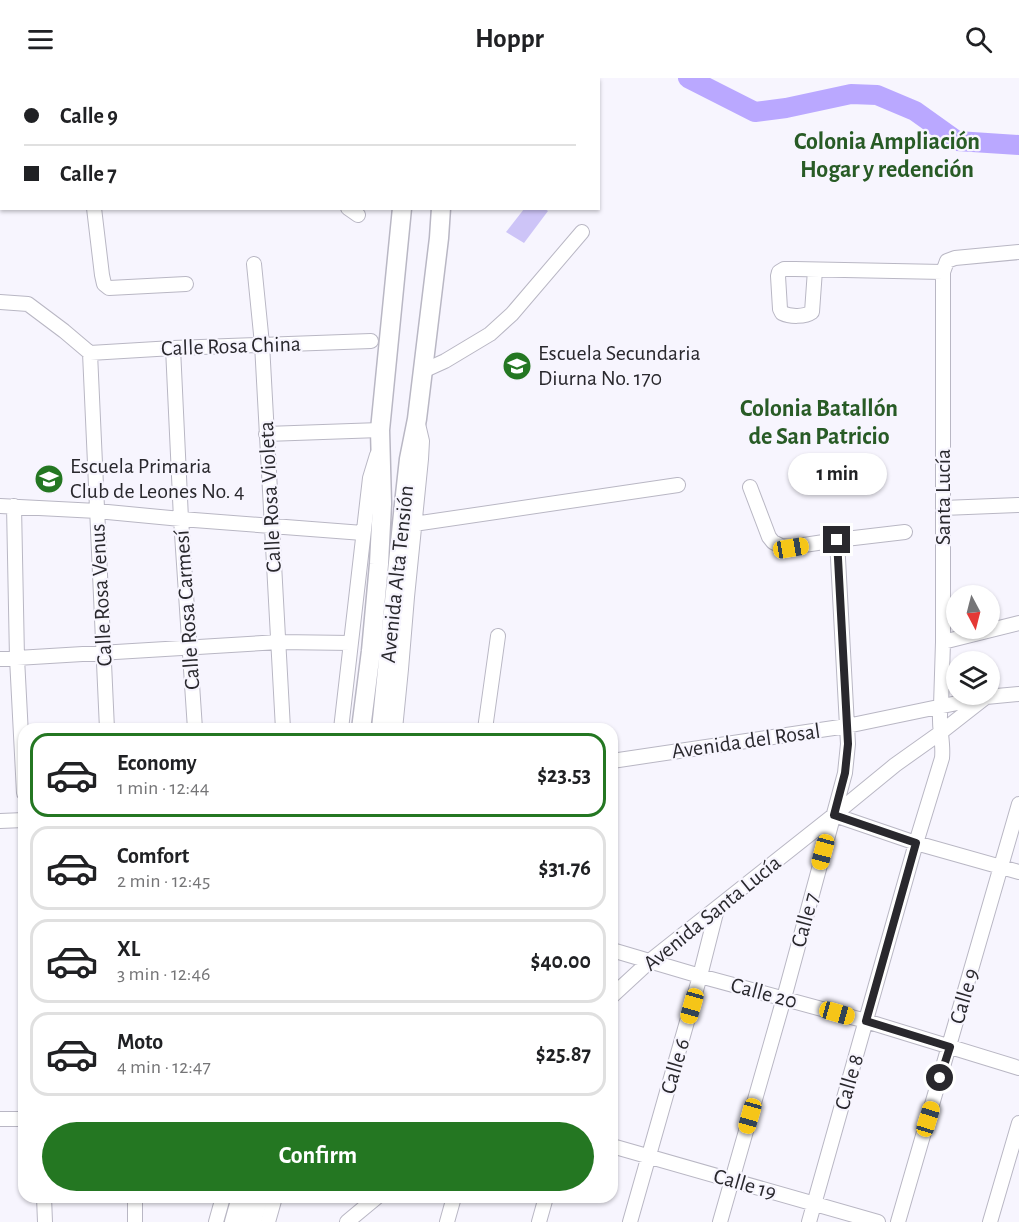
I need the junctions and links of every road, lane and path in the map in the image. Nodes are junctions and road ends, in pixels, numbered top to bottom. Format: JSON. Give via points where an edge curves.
{"nodes":[{"id":1,"x":94,"y":210,"type":"edge"},
{"id":2,"x":402,"y":210,"type":"edge"},
{"id":3,"x":441,"y":210,"type":"edge"},
{"id":4,"x":582,"y":232,"type":"dead end"},
{"id":5,"x":1019,"y":252,"type":"edge"},
{"id":6,"x":254,"y":264,"type":"dead end"},
{"id":7,"x":945,"y":267,"type":"junction"},
{"id":8,"x":815,"y":270,"type":"dead end"},
{"id":9,"x":186,"y":284,"type":"dead end"},
{"id":10,"x":0,"y":302,"type":"edge"},
{"id":11,"x":371,"y":341,"type":"dead end"},
{"id":12,"x":262,"y":344,"type":"junction"},
{"id":13,"x":173,"y":348,"type":"junction"},
{"id":14,"x":90,"y":353,"type":"junction"},
{"id":15,"x":423,"y":371,"type":"junction"},
{"id":16,"x":417,"y":419,"type":"junction"},
{"id":17,"x":266,"y":434,"type":"junction"},
{"id":18,"x":379,"y":439,"type":"junction"},
{"id":19,"x":678,"y":486,"type":"dead end"},
{"id":20,"x":750,"y":487,"type":"dead end"},
{"id":21,"x":1019,"y":505,"type":"edge"},
{"id":22,"x":0,"y":506,"type":"edge"},
{"id":23,"x":14,"y":506,"type":"junction"},
{"id":24,"x":943,"y":508,"type":"junction"},
{"id":25,"x":97,"y":511,"type":"junction"},
{"id":26,"x":181,"y":519,"type":"junction"},
{"id":27,"x":414,"y":524,"type":"junction"},
{"id":28,"x":271,"y":525,"type":"junction"},
{"id":29,"x":905,"y":532,"type":"dead end"},
{"id":30,"x":363,"y":533,"type":"junction"},
{"id":31,"x":837,"y":540,"type":"junction"},
{"id":32,"x":1019,"y":623,"type":"edge"},
{"id":33,"x":498,"y":636,"type":"dead end"},
{"id":34,"x":279,"y":642,"type":"junction"},
{"id":35,"x":943,"y":642,"type":"junction"},
{"id":36,"x":351,"y":643,"type":"junction"},
{"id":37,"x":190,"y":646,"type":"junction"},
{"id":38,"x":105,"y":652,"type":"junction"},
{"id":39,"x":17,"y":658,"type":"junction"},
{"id":40,"x":0,"y":659,"type":"edge"},
{"id":41,"x":1019,"y":694,"type":"edge"},
{"id":42,"x":1000,"y":696,"type":"edge"},
{"id":43,"x":946,"y":705,"type":"edge"},
{"id":44,"x":976,"y":705,"type":"edge"},
{"id":45,"x":941,"y":706,"type":"junction"},
{"id":46,"x":20,"y":723,"type":"edge"},
{"id":47,"x":108,"y":723,"type":"edge"},
{"id":48,"x":195,"y":723,"type":"edge"},
{"id":49,"x":283,"y":723,"type":"edge"},
{"id":50,"x":342,"y":723,"type":"edge"},
{"id":51,"x":362,"y":723,"type":"edge"},
{"id":52,"x":382,"y":723,"type":"edge"},
{"id":53,"x":395,"y":723,"type":"edge"},
{"id":54,"x":486,"y":723,"type":"edge"},
{"id":55,"x":848,"y":726,"type":"junction"},
{"id":56,"x":940,"y":733,"type":"junction"},
{"id":57,"x":618,"y":760,"type":"edge"},
{"id":58,"x":1019,"y":804,"type":"edge"},
{"id":59,"x":834,"y":815,"type":"junction"},
{"id":60,"x":18,"y":820,"type":"edge"},
{"id":61,"x":0,"y":821,"type":"edge"},
{"id":62,"x":916,"y":843,"type":"junction"},
{"id":63,"x":1001,"y":867,"type":"junction"},
{"id":64,"x":1019,"y":872,"type":"edge"},
{"id":65,"x":717,"y":909,"type":"junction"},
{"id":66,"x":618,"y":954,"type":"edge"},
{"id":67,"x":651,"y":960,"type":"junction"},
{"id":68,"x":700,"y":976,"type":"junction"},
{"id":69,"x":618,"y":990,"type":"edge"},
{"id":70,"x":784,"y":998,"type":"junction"},
{"id":71,"x":866,"y":1021,"type":"junction"},
{"id":72,"x":950,"y":1047,"type":"junction"},
{"id":73,"x":1019,"y":1068,"type":"edge"},
{"id":74,"x":0,"y":1119,"type":"edge"},
{"id":75,"x":18,"y":1119,"type":"edge"},
{"id":76,"x":1019,"y":1123,"type":"edge"},
{"id":77,"x":618,"y":1148,"type":"edge"},
{"id":78,"x":649,"y":1156,"type":"junction"},
{"id":79,"x":731,"y":1180,"type":"junction"},
{"id":80,"x":44,"y":1203,"type":"edge"},
{"id":81,"x":135,"y":1203,"type":"edge"},
{"id":82,"x":221,"y":1203,"type":"edge"},
{"id":83,"x":240,"y":1203,"type":"edge"},
{"id":84,"x":258,"y":1203,"type":"edge"},
{"id":85,"x":273,"y":1203,"type":"edge"},
{"id":86,"x":365,"y":1203,"type":"edge"},
{"id":87,"x":366,"y":1203,"type":"edge"},
{"id":88,"x":452,"y":1203,"type":"edge"},
{"id":89,"x":544,"y":1203,"type":"edge"},
{"id":90,"x":814,"y":1204,"type":"junction"},
{"id":91,"x":45,"y":1222,"type":"edge"},
{"id":92,"x":135,"y":1222,"type":"edge"},
{"id":93,"x":216,"y":1222,"type":"edge"},
{"id":94,"x":234,"y":1222,"type":"edge"},
{"id":95,"x":252,"y":1222,"type":"edge"},
{"id":96,"x":268,"y":1222,"type":"edge"},
{"id":97,"x":346,"y":1222,"type":"edge"},
{"id":98,"x":360,"y":1222,"type":"edge"},
{"id":99,"x":447,"y":1222,"type":"edge"},
{"id":100,"x":539,"y":1222,"type":"edge"},
{"id":101,"x":630,"y":1222,"type":"edge"},
{"id":102,"x":720,"y":1222,"type":"edge"},
{"id":103,"x":809,"y":1222,"type":"edge"},
{"id":104,"x":878,"y":1222,"type":"edge"},
{"id":105,"x":898,"y":1222,"type":"edge"},
{"id":106,"x":990,"y":1222,"type":"edge"}],
"edges":[{"from":1,"to":9,"type":"street","via":[[104,284],[109,288]]},
{"from":2,"to":18,"type":"main road","name":"Avenida Alta Tensión"},
{"from":3,"to":15,"type":"main road","name":"Avenida Alta Tensión"},
{"from":4,"to":15,"type":"street","via":[[490,334]]},
{"from":5,"to":7,"type":"street","via":[[961,257]]},
{"from":6,"to":12,"type":"street","name":"Calle Rosa Violeta"},
{"from":7,"to":8,"type":"street"},
{"from":7,"to":24,"type":"street","name":"Santa Lucía"},
{"from":10,"to":14,"type":"street","via":[[28,304]]},
{"from":11,"to":12,"type":"street","name":"Calle Rosa China"},
{"from":12,"to":13,"type":"street","name":"Calle Rosa China"},
{"from":12,"to":17,"type":"street","name":"Calle Rosa Violeta"},
{"from":13,"to":14,"type":"street","name":"Calle Rosa China"},
{"from":13,"to":26,"type":"street","name":"Calle Rosa Carmesí"},
{"from":14,"to":25,"type":"street","name":"Calle Rosa Venus"},
{"from":15,"to":16,"type":"main road","name":"Avenida Alta Tensión"},
{"from":16,"to":27,"type":"street","name":"Avenida Alta Tensión","via":[[422,441]]},
{"from":16,"to":52,"type":"main road","name":"Avenida Alta Tensión","via":[[409,459]]},
{"from":17,"to":18,"type":"street"},
{"from":17,"to":28,"type":"street","name":"Calle Rosa Violeta"},
{"from":18,"to":30,"type":"street","name":"Avenida Alta Tensión"},
{"from":18,"to":51,"type":"main road","name":"Avenida Alta Tensión","via":[[379,564]]},
{"from":19,"to":27,"type":"street"},
{"from":20,"to":31,"type":"street","via":[[773,542],[791,548]]},
{"from":21,"to":24,"type":"street"},
{"from":22,"to":23,"type":"street"},
{"from":23,"to":25,"type":"street"},
{"from":23,"to":39,"type":"street"},
{"from":24,"to":35,"type":"street","name":"Santa Lucía"},
{"from":25,"to":26,"type":"street"},
{"from":25,"to":38,"type":"street","name":"Calle Rosa Venus"},
{"from":26,"to":28,"type":"street"},
{"from":26,"to":37,"type":"street","name":"Calle Rosa Carmesí"},
{"from":27,"to":53,"type":"street","name":"Avenida Alta Tensión"},
{"from":28,"to":30,"type":"street"},
{"from":28,"to":34,"type":"street","name":"Calle Rosa Violeta"},
{"from":29,"to":31,"type":"street"},
{"from":30,"to":36,"type":"street","name":"Avenida Alta Tensión"},
{"from":31,"to":55,"type":"street","name":"Calle 7"},
{"from":32,"to":35,"type":"street"},
{"from":33,"to":54,"type":"street"},
{"from":34,"to":36,"type":"street"},
{"from":34,"to":37,"type":"street"},
{"from":34,"to":49,"type":"street","name":"Calle Rosa Violeta"},
{"from":35,"to":45,"type":"street","name":"Santa Lucía"},
{"from":36,"to":50,"type":"street","name":"Avenida Alta Tensión"},
{"from":37,"to":38,"type":"street"},
{"from":37,"to":48,"type":"street","name":"Calle Rosa Carmesí"},
{"from":38,"to":39,"type":"street"},
{"from":38,"to":47,"type":"street","name":"Calle Rosa Venus"},
{"from":39,"to":40,"type":"street"},
{"from":39,"to":46,"type":"street"},
{"from":41,"to":42,"type":"street"},
{"from":43,"to":45,"type":"street","name":"Avenida del Rosal"},
{"from":44,"to":56,"type":"street","name":"Avenida Santa Lucía"},
{"from":45,"to":55,"type":"street","name":"Avenida del Rosal"},
{"from":45,"to":56,"type":"street","name":"Santa Lucía"},
{"from":55,"to":57,"type":"street","name":"Avenida del Rosal"},
{"from":55,"to":59,"type":"street","name":"Calle 7","via":[[845,773]]},
{"from":56,"to":59,"type":"street","name":"Avenida Santa Lucía"},
{"from":56,"to":62,"type":"street","name":"Calle 8","via":[[942,758]]},
{"from":58,"to":63,"type":"street","name":"Calle 9"},
{"from":59,"to":62,"type":"street"},
{"from":59,"to":65,"type":"street","name":"Avenida Santa Lucía"},
{"from":59,"to":70,"type":"street","name":"Calle 7"},
{"from":60,"to":61,"type":"street"},
{"from":62,"to":63,"type":"street"},
{"from":62,"to":71,"type":"street","name":"Calle 8"},
{"from":63,"to":64,"type":"street"},
{"from":63,"to":72,"type":"street","name":"Calle 9"},
{"from":65,"to":67,"type":"street","name":"Avenida Santa Lucía"},
{"from":65,"to":68,"type":"street","name":"Calle 6"},
{"from":66,"to":67,"type":"street","name":"Calle 20"},
{"from":67,"to":68,"type":"street","name":"Calle 20"},
{"from":67,"to":69,"type":"street","name":"Avenida Santa Lucía"},
{"from":68,"to":70,"type":"street","name":"Calle 20"},
{"from":68,"to":78,"type":"street","name":"Calle 6"},
{"from":70,"to":71,"type":"street","name":"Calle 20"},
{"from":70,"to":79,"type":"street","name":"Calle 7"},
{"from":71,"to":72,"type":"street","name":"Calle 20"},
{"from":71,"to":90,"type":"street","name":"Calle 8"},
{"from":72,"to":73,"type":"street","name":"Calle 20"},
{"from":72,"to":105,"type":"street","name":"Calle 9"},
{"from":74,"to":75,"type":"street"},
{"from":76,"to":106,"type":"street"},
{"from":77,"to":78,"type":"street","name":"Calle 19"},
{"from":78,"to":79,"type":"street","name":"Calle 19"},
{"from":78,"to":101,"type":"street","name":"Calle 6"},
{"from":79,"to":90,"type":"street","name":"Calle 19"},
{"from":79,"to":102,"type":"street","name":"Calle 7"},
{"from":80,"to":91,"type":"street"},
{"from":81,"to":92,"type":"street"},
{"from":82,"to":93,"type":"street"},
{"from":83,"to":94,"type":"main road"},
{"from":84,"to":95,"type":"main road"},
{"from":85,"to":96,"type":"street"},
{"from":86,"to":97,"type":"street"},
{"from":87,"to":98,"type":"street"},
{"from":88,"to":99,"type":"street"},
{"from":89,"to":100,"type":"street"},
{"from":90,"to":103,"type":"street","name":"Calle 8"},
{"from":90,"to":104,"type":"street","name":"Calle 19"}]}
